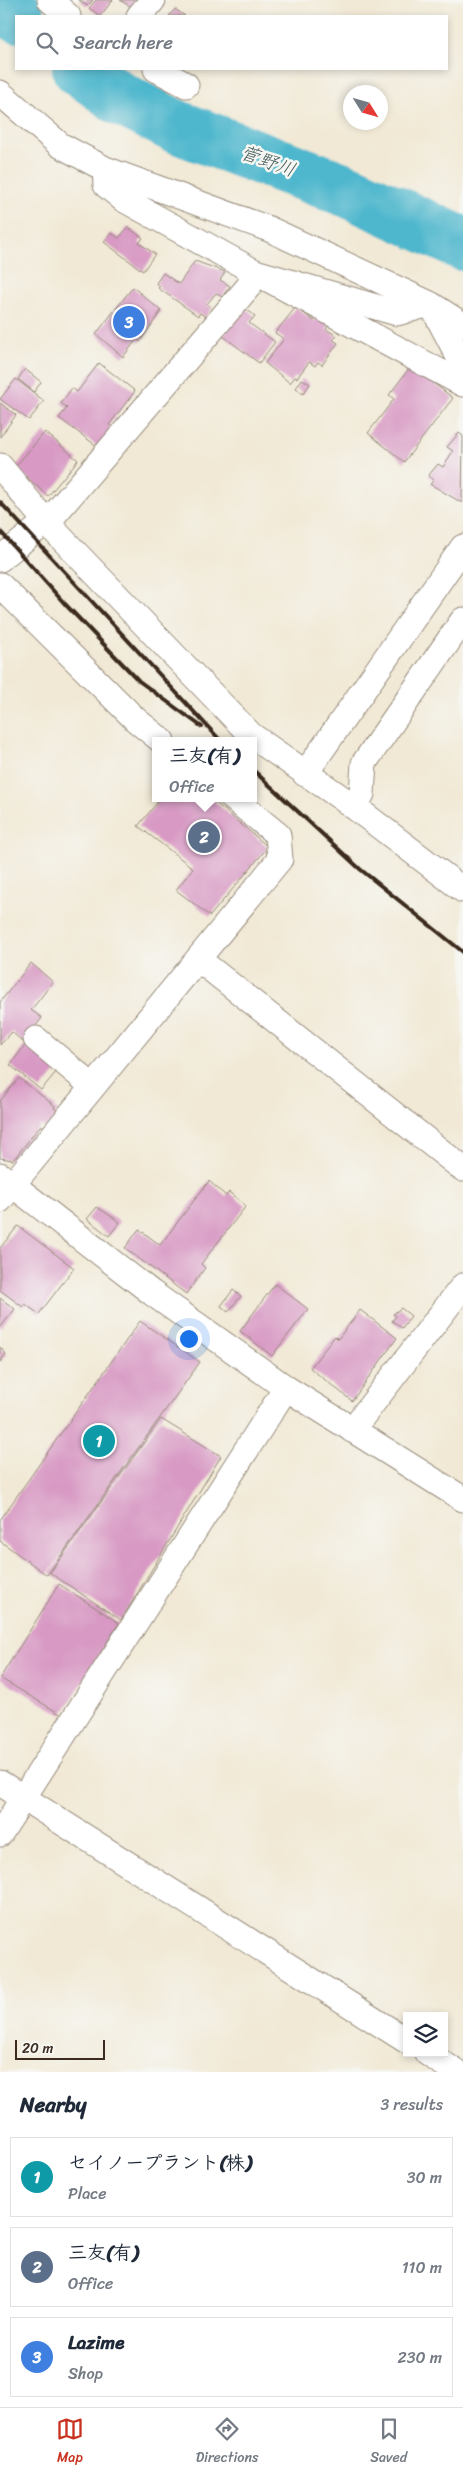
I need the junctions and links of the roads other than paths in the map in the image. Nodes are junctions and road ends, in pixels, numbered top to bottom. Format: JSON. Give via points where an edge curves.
{"nodes":[{"id":1,"x":50,"y":0,"type":"edge"},
{"id":2,"x":153,"y":0,"type":"edge"},
{"id":3,"x":67,"y":15,"type":"edge"},
{"id":4,"x":140,"y":15,"type":"edge"},
{"id":5,"x":158,"y":70,"type":"edge"},
{"id":6,"x":186,"y":85,"type":"dead end"},
{"id":7,"x":0,"y":93,"type":"edge"},
{"id":8,"x":105,"y":169,"type":"junction"},
{"id":9,"x":255,"y":272,"type":"junction"},
{"id":10,"x":430,"y":304,"type":"junction"},
{"id":11,"x":463,"y":326,"type":"edge"},
{"id":12,"x":463,"y":365,"type":"edge"},
{"id":13,"x":463,"y":384,"type":"edge"},
{"id":14,"x":0,"y":466,"type":"edge"},
{"id":15,"x":46,"y":522,"type":"junction"},
{"id":16,"x":463,"y":547,"type":"edge"},
{"id":17,"x":0,"y":559,"type":"edge"},
{"id":18,"x":0,"y":585,"type":"edge"},
{"id":19,"x":463,"y":620,"type":"edge"},
{"id":20,"x":157,"y":737,"type":"edge"},
{"id":21,"x":254,"y":737,"type":"edge"},
{"id":22,"x":257,"y":739,"type":"edge"},
{"id":23,"x":305,"y":774,"type":"junction"},
{"id":24,"x":237,"y":802,"type":"edge"},
{"id":25,"x":353,"y":806,"type":"junction"},
{"id":26,"x":463,"y":890,"type":"edge"},
{"id":27,"x":198,"y":958,"type":"junction"},
{"id":28,"x":36,"y":1039,"type":"dead end"},
{"id":29,"x":92,"y":1086,"type":"junction"},
{"id":30,"x":463,"y":1169,"type":"edge"},
{"id":31,"x":4,"y":1186,"type":"edge"},
{"id":32,"x":463,"y":1286,"type":"edge"},
{"id":33,"x":286,"y":1388,"type":"junction"},
{"id":34,"x":352,"y":1430,"type":"junction"},
{"id":35,"x":463,"y":1500,"type":"edge"},
{"id":36,"x":0,"y":1783,"type":"edge"},
{"id":37,"x":22,"y":1798,"type":"junction"},
{"id":38,"x":0,"y":1834,"type":"edge"},
{"id":39,"x":403,"y":2038,"type":"edge"},
{"id":40,"x":433,"y":2057,"type":"edge"},
{"id":41,"x":456,"y":2072,"type":"edge"}],
"edges":[{"from":1,"to":3,"type":"street"},
{"from":2,"to":4,"type":"street"},
{"from":5,"to":6,"type":"street"},
{"from":7,"to":8,"type":"street","via":[[60,145]]},
{"from":8,"to":9,"type":"street","via":[[106,186],[123,199]]},
{"from":8,"to":10,"type":"street","via":[[269,229]]},
{"from":9,"to":10,"type":"street","via":[[397,313]]},
{"from":9,"to":13,"type":"street"},
{"from":9,"to":15,"type":"street","via":[[243,294]]},
{"from":10,"to":11,"type":"street"},
{"from":10,"to":12,"type":"street"},
{"from":14,"to":15,"type":"street"},
{"from":15,"to":17,"type":"street"},
{"from":15,"to":21,"type":"street"},
{"from":16,"to":23,"type":"street"},
{"from":18,"to":20,"type":"street"},
{"from":19,"to":25,"type":"street","via":[[364,763],[362,794]]},
{"from":22,"to":23,"type":"street"},
{"from":23,"to":25,"type":"street"},
{"from":24,"to":27,"type":"street","via":[[278,835],[280,859]]},
{"from":25,"to":26,"type":"street"},
{"from":27,"to":29,"type":"street"},
{"from":27,"to":30,"type":"street"},
{"from":28,"to":29,"type":"street"},
{"from":29,"to":31,"type":"street"},
{"from":31,"to":33,"type":"street"},
{"from":32,"to":34,"type":"street"},
{"from":33,"to":34,"type":"street"},
{"from":33,"to":37,"type":"street"},
{"from":34,"to":35,"type":"street"},
{"from":36,"to":37,"type":"street"},
{"from":37,"to":38,"type":"street"},
{"from":37,"to":39,"type":"street"},
{"from":40,"to":41,"type":"street"}]}
